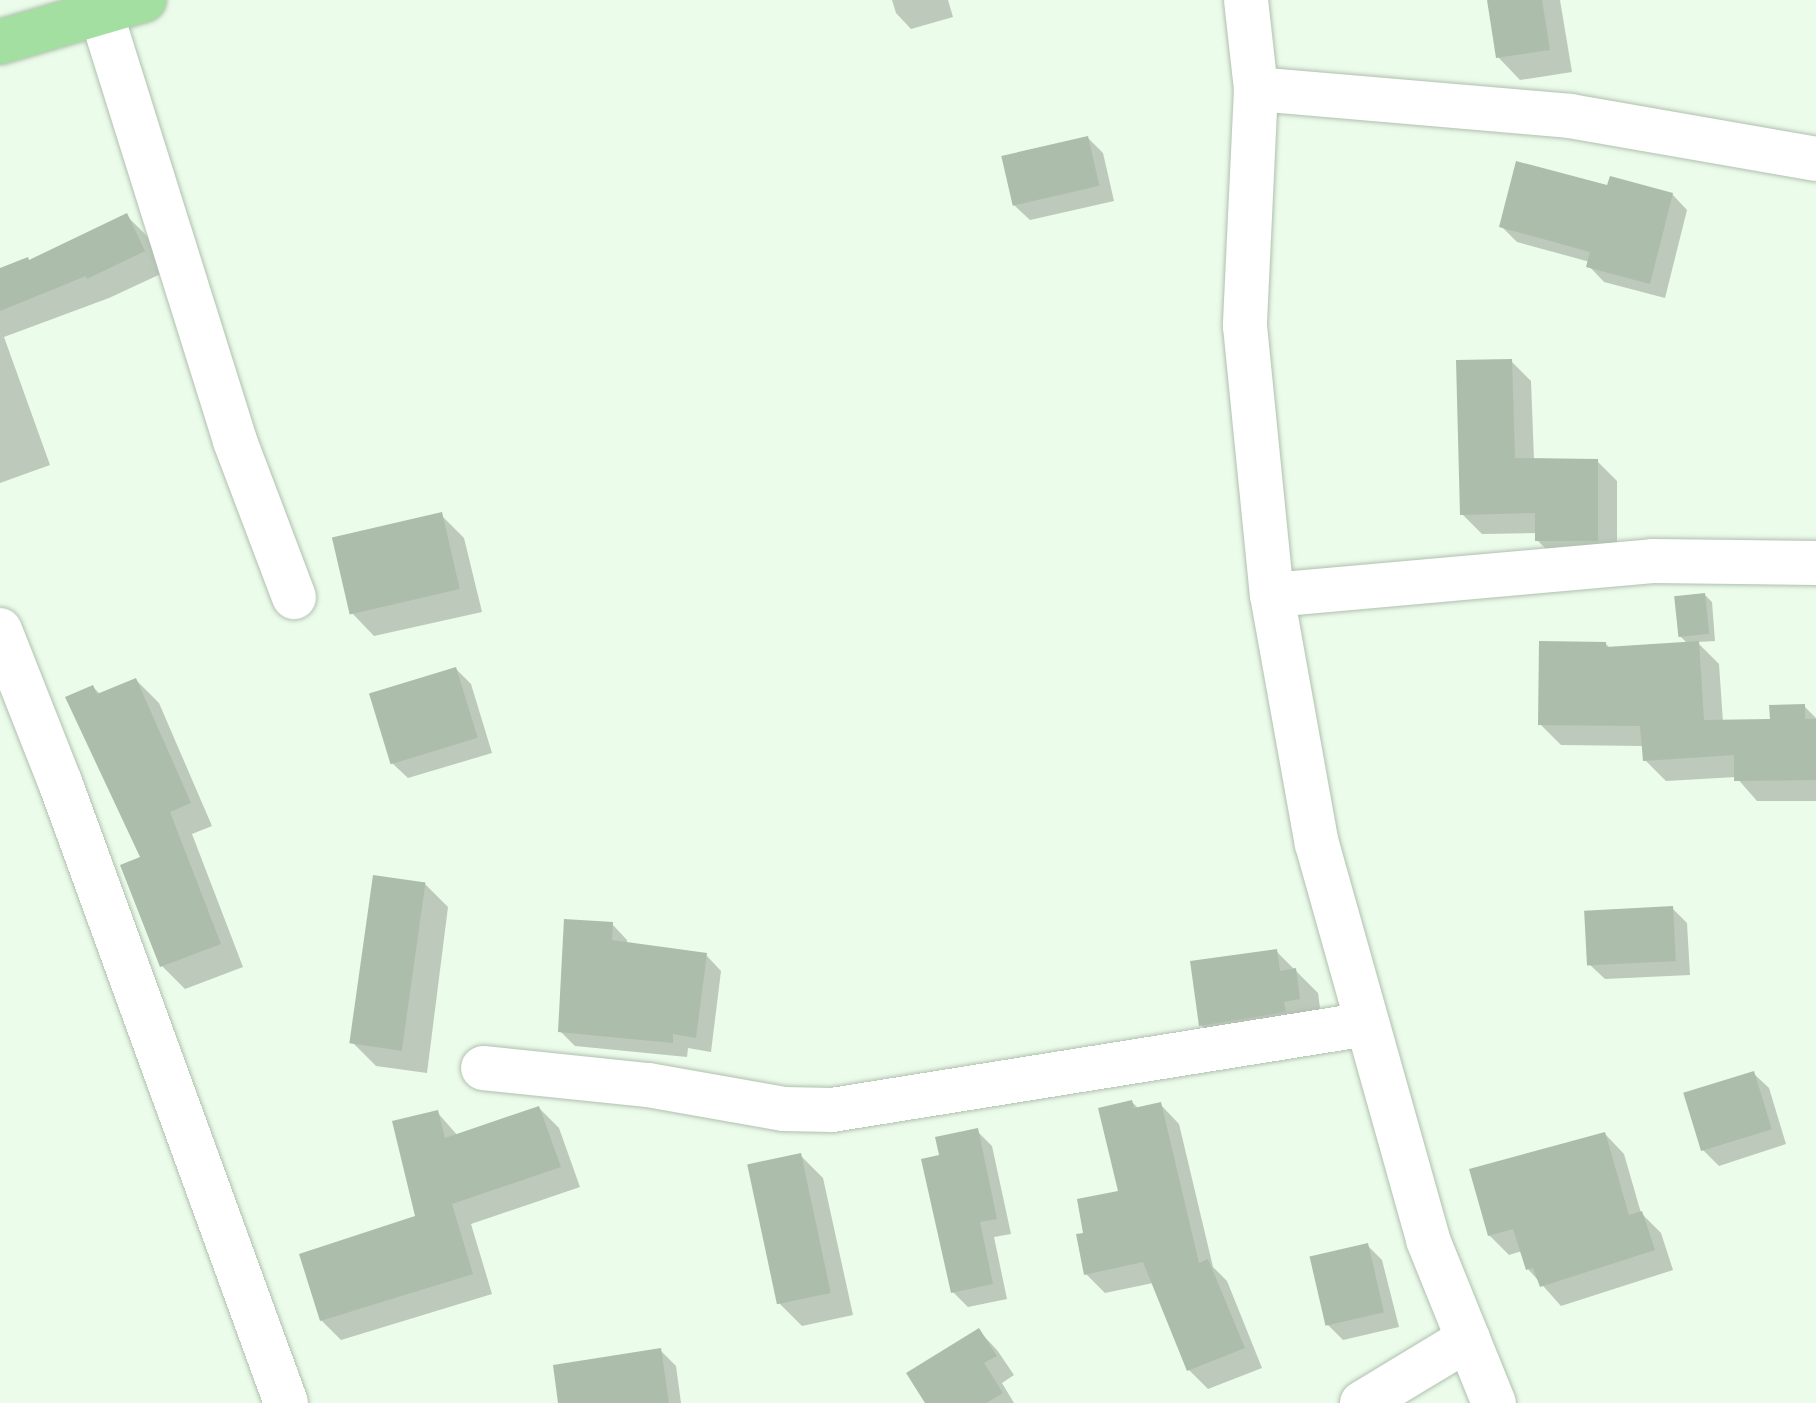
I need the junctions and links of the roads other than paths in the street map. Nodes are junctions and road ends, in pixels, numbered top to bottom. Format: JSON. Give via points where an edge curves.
{"nodes":[{"id":1,"x":144,"y":0,"type":"edge"},
{"id":2,"x":1246,"y":0,"type":"edge"},
{"id":3,"x":101,"y":13,"type":"junction"},
{"id":4,"x":0,"y":42,"type":"edge"},
{"id":5,"x":1256,"y":89,"type":"junction"},
{"id":6,"x":1816,"y":159,"type":"edge"},
{"id":7,"x":1816,"y":563,"type":"edge"},
{"id":8,"x":1272,"y":595,"type":"junction"},
{"id":9,"x":294,"y":597,"type":"dead end"},
{"id":10,"x":0,"y":630,"type":"edge"},
{"id":11,"x":1367,"y":1024,"type":"junction"},
{"id":12,"x":483,"y":1068,"type":"dead end"},
{"id":13,"x":1468,"y":1339,"type":"junction"},
{"id":14,"x":286,"y":1403,"type":"edge"},
{"id":15,"x":1362,"y":1403,"type":"edge"},
{"id":16,"x":1494,"y":1403,"type":"edge"}],
"edges":[{"from":1,"to":3,"type":"highway"},
{"from":2,"to":5,"type":"street"},
{"from":3,"to":4,"type":"highway"},
{"from":3,"to":9,"type":"street","via":[[235,441]]},
{"from":5,"to":6,"type":"street","via":[[1570,116]]},
{"from":5,"to":8,"type":"street","via":[[1245,326]]},
{"from":7,"to":8,"type":"street","via":[[1652,561]]},
{"from":8,"to":11,"type":"street","via":[[1317,844]]},
{"from":10,"to":14,"type":"street"},
{"from":11,"to":12,"type":"street","via":[[832,1110],[784,1109],[648,1085]]},
{"from":11,"to":13,"type":"street","via":[[1428,1240]]},
{"from":13,"to":15,"type":"street"},
{"from":13,"to":16,"type":"street"}]}
